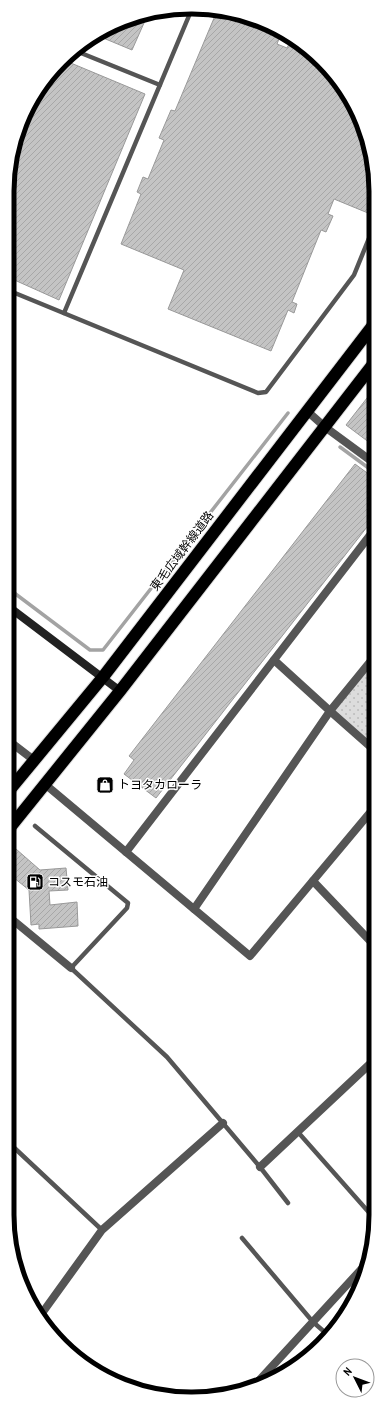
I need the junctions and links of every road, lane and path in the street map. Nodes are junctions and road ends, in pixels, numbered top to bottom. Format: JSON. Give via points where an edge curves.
{"nodes":[{"id":1,"x":188,"y":14,"type":"edge"},
{"id":2,"x":81,"y":53,"type":"edge"},
{"id":3,"x":160,"y":84,"type":"junction"},
{"id":4,"x":369,"y":238,"type":"edge"},
{"id":5,"x":14,"y":293,"type":"edge"},
{"id":6,"x":64,"y":313,"type":"junction"},
{"id":7,"x":369,"y":330,"type":"edge"},
{"id":8,"x":369,"y":369,"type":"edge"},
{"id":9,"x":307,"y":411,"type":"junction"},
{"id":10,"x":324,"y":427,"type":"junction"},
{"id":11,"x":369,"y":459,"type":"edge"},
{"id":12,"x":369,"y":536,"type":"edge"},
{"id":13,"x":14,"y":611,"type":"edge"},
{"id":14,"x":274,"y":660,"type":"junction"},
{"id":15,"x":369,"y":663,"type":"edge"},
{"id":16,"x":103,"y":677,"type":"junction"},
{"id":17,"x":120,"y":691,"type":"junction"},
{"id":18,"x":330,"y":711,"type":"junction"},
{"id":19,"x":369,"y":745,"type":"edge"},
{"id":20,"x":14,"y":746,"type":"edge"},
{"id":21,"x":35,"y":761,"type":"junction"},
{"id":22,"x":14,"y":785,"type":"edge"},
{"id":23,"x":46,"y":785,"type":"junction"},
{"id":24,"x":369,"y":814,"type":"edge"},
{"id":25,"x":14,"y":823,"type":"edge"},
{"id":26,"x":35,"y":826,"type":"dead end"},
{"id":27,"x":126,"y":852,"type":"junction"},
{"id":28,"x":313,"y":881,"type":"junction"},
{"id":29,"x":194,"y":909,"type":"junction"},
{"id":30,"x":14,"y":921,"type":"edge"},
{"id":31,"x":369,"y":940,"type":"edge"},
{"id":32,"x":71,"y":968,"type":"junction"},
{"id":33,"x":369,"y":1065,"type":"edge"},
{"id":34,"x":222,"y":1122,"type":"junction"},
{"id":35,"x":297,"y":1132,"type":"junction"},
{"id":36,"x":14,"y":1148,"type":"edge"},
{"id":37,"x":260,"y":1167,"type":"junction"},
{"id":38,"x":288,"y":1202,"type":"dead end"},
{"id":39,"x":369,"y":1213,"type":"edge"},
{"id":40,"x":102,"y":1230,"type":"junction"},
{"id":41,"x":242,"y":1238,"type":"dead end"},
{"id":42,"x":360,"y":1270,"type":"edge"},
{"id":43,"x":43,"y":1312,"type":"edge"},
{"id":44,"x":313,"y":1322,"type":"junction"},
{"id":45,"x":325,"y":1332,"type":"edge"},
{"id":46,"x":263,"y":1377,"type":"edge"}],
"edges":[{"from":1,"to":3,"type":"lane"},
{"from":2,"to":3,"type":"lane"},
{"from":3,"to":6,"type":"lane"},
{"from":4,"to":6,"type":"lane","via":[[354,275],[266,392],[258,393]]},
{"from":5,"to":6,"type":"lane"},
{"from":7,"to":9,"type":"highway","name":"東毛広域幹線道路"},
{"from":8,"to":10,"type":"highway"},
{"from":9,"to":10,"type":"street"},
{"from":9,"to":16,"type":"highway","name":"東毛広域幹線道路"},
{"from":10,"to":11,"type":"street"},
{"from":10,"to":17,"type":"highway"},
{"from":12,"to":14,"type":"street"},
{"from":13,"to":16,"type":"street"},
{"from":14,"to":18,"type":"street"},
{"from":14,"to":27,"type":"street"},
{"from":15,"to":18,"type":"street"},
{"from":16,"to":17,"type":"street"},
{"from":16,"to":21,"type":"highway","name":"東毛広域幹線道路"},
{"from":17,"to":23,"type":"highway"},
{"from":18,"to":19,"type":"street"},
{"from":18,"to":29,"type":"street"},
{"from":20,"to":21,"type":"street"},
{"from":21,"to":22,"type":"highway","name":"東毛広域幹線道路"},
{"from":23,"to":25,"type":"highway"},
{"from":23,"to":27,"type":"street"},
{"from":24,"to":28,"type":"street"},
{"from":26,"to":32,"type":"lane","via":[[128,903],[127,908]]},
{"from":27,"to":29,"type":"street"},
{"from":28,"to":29,"type":"street","via":[[250,956]]},
{"from":28,"to":31,"type":"street"},
{"from":30,"to":32,"type":"street"},
{"from":32,"to":34,"type":"lane","via":[[167,1057]]},
{"from":33,"to":35,"type":"street"},
{"from":34,"to":37,"type":"lane"},
{"from":34,"to":40,"type":"street"},
{"from":35,"to":37,"type":"street"},
{"from":35,"to":39,"type":"lane"},
{"from":36,"to":40,"type":"lane"},
{"from":37,"to":38,"type":"lane"},
{"from":40,"to":43,"type":"street"},
{"from":41,"to":44,"type":"lane"},
{"from":42,"to":44,"type":"street"},
{"from":44,"to":45,"type":"lane"},
{"from":44,"to":46,"type":"street"}]}
